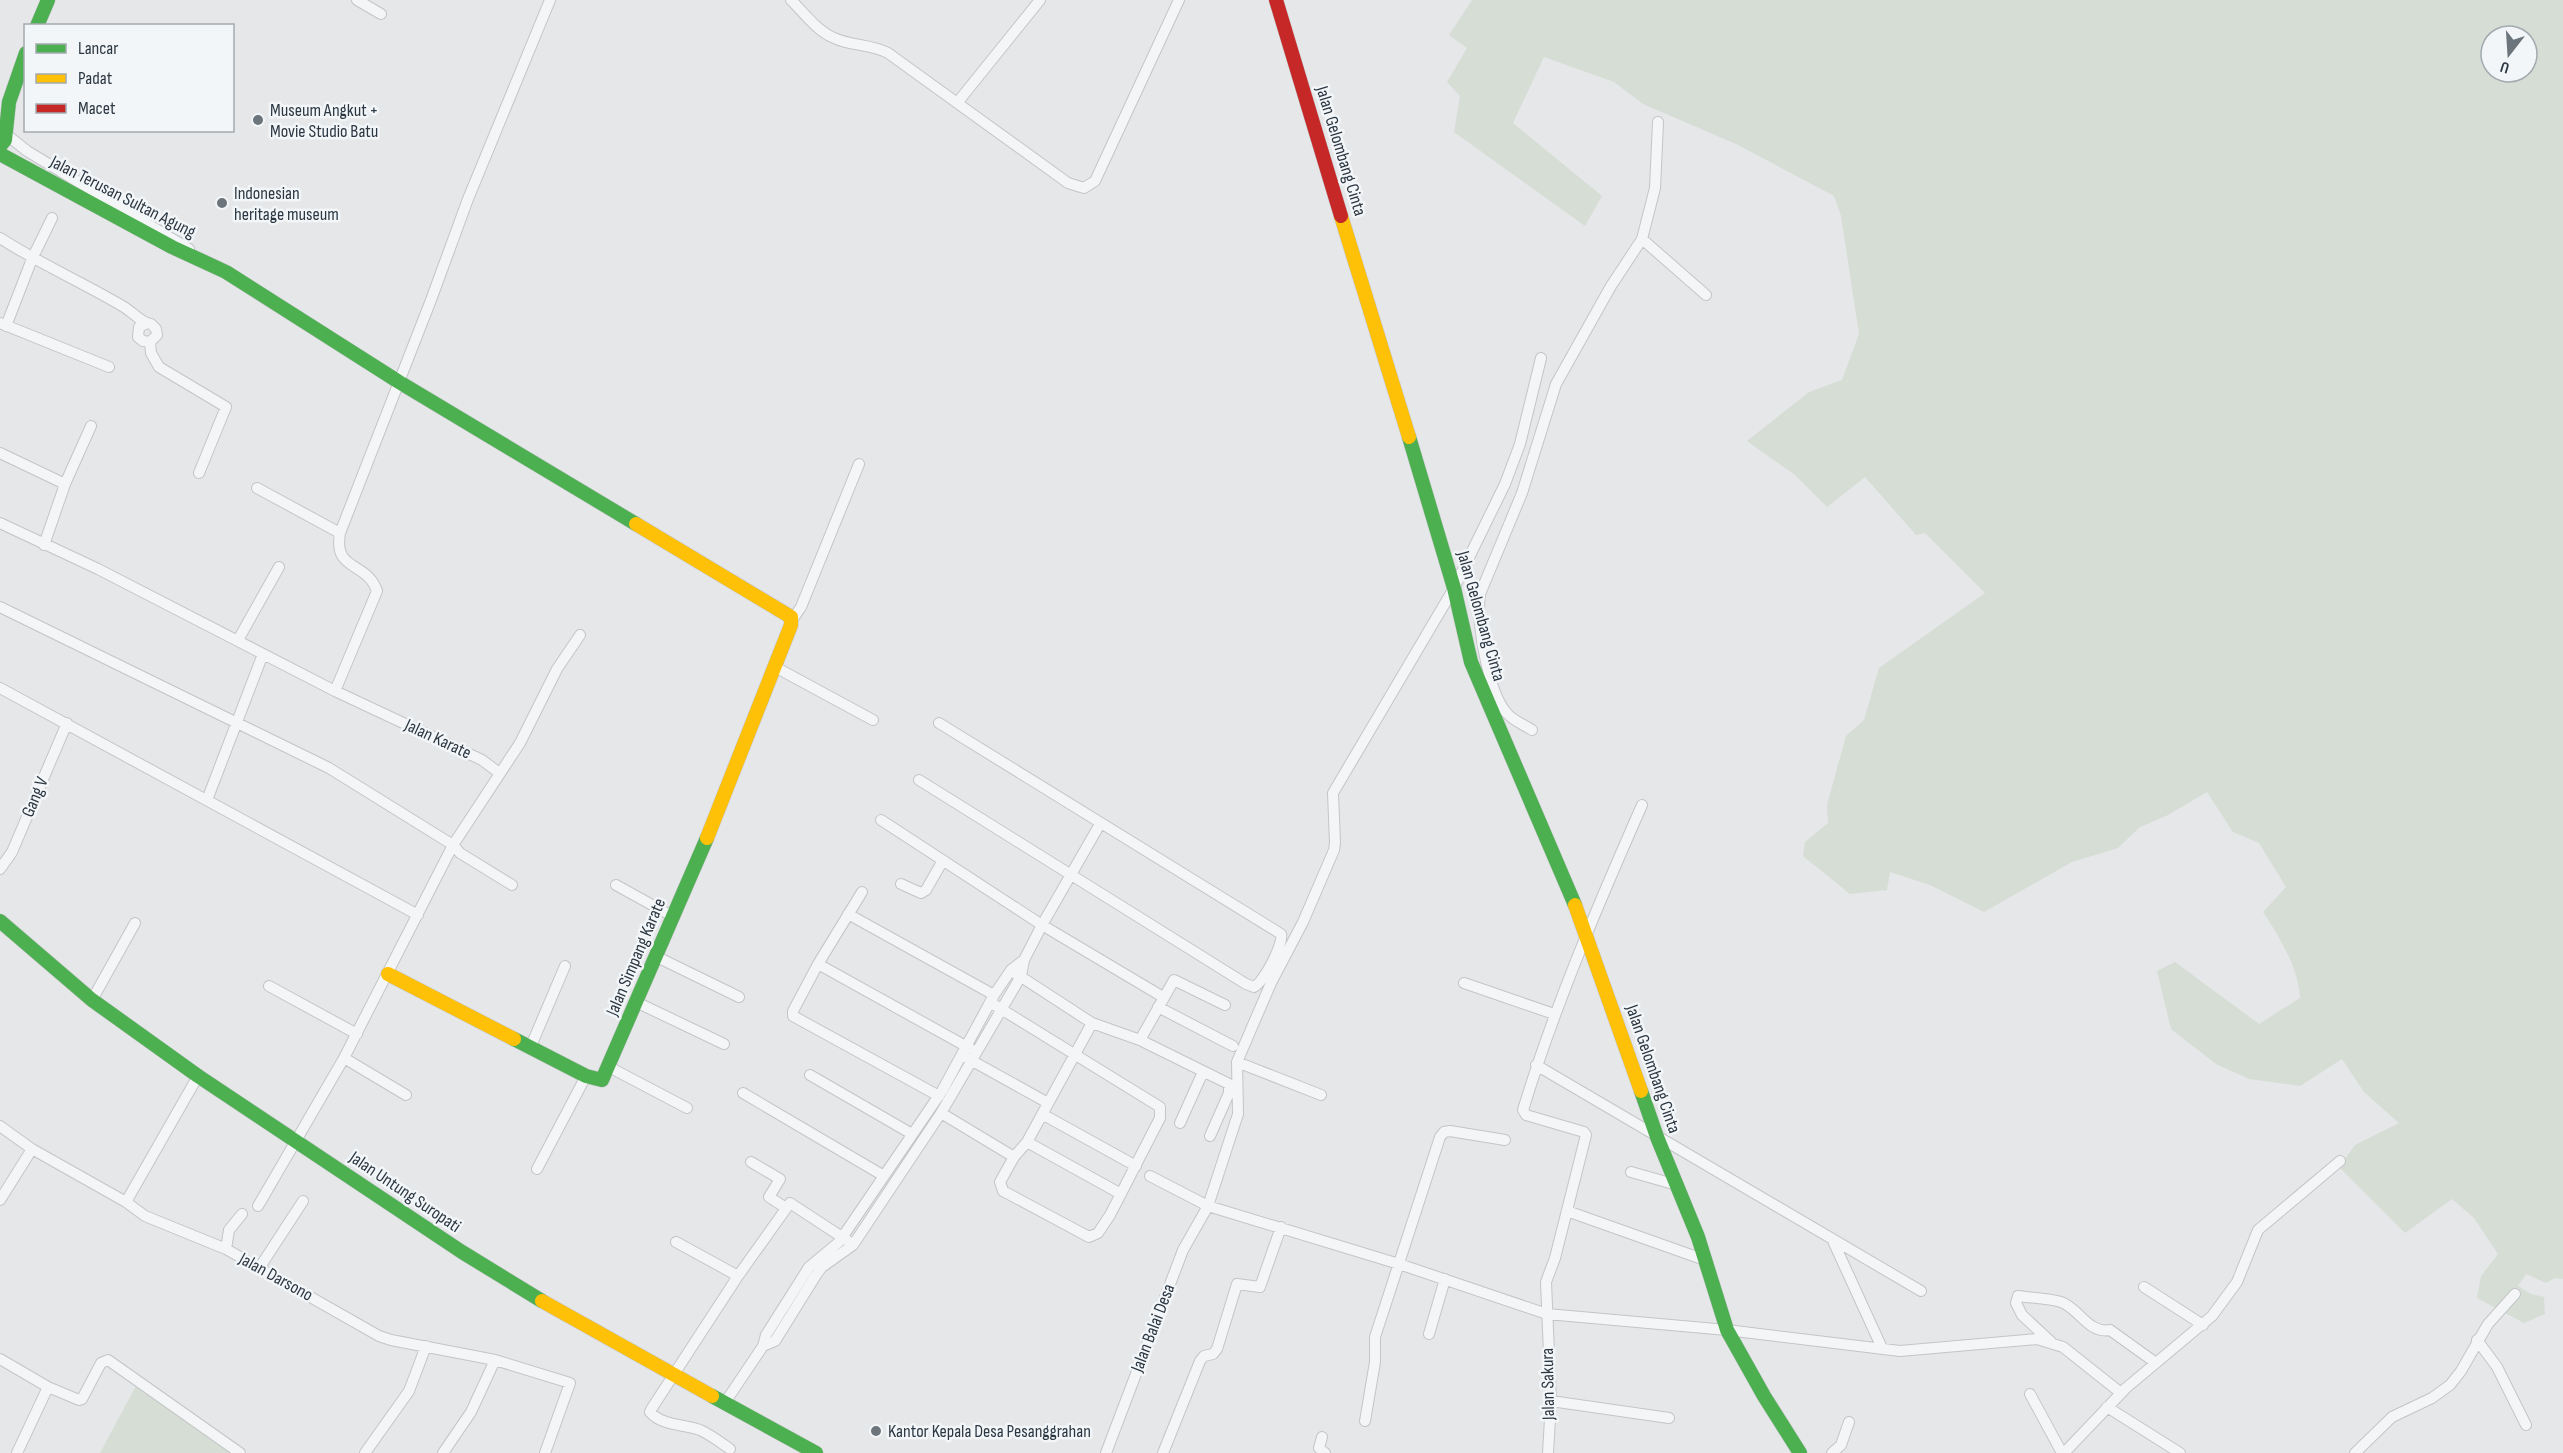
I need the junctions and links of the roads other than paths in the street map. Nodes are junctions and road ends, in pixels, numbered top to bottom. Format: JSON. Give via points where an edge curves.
{"nodes":[{"id":1,"x":48,"y":0,"type":"edge"},
{"id":2,"x":357,"y":0,"type":"edge"},
{"id":3,"x":550,"y":0,"type":"edge"},
{"id":4,"x":791,"y":0,"type":"edge"},
{"id":5,"x":1040,"y":0,"type":"edge"},
{"id":6,"x":1179,"y":0,"type":"edge"},
{"id":7,"x":1276,"y":0,"type":"edge"},
{"id":8,"x":381,"y":14,"type":"dead end"},
{"id":9,"x":38,"y":24,"type":"edge"},
{"id":10,"x":24,"y":59,"type":"edge"},
{"id":11,"x":9,"y":102,"type":"junction"},
{"id":12,"x":957,"y":103,"type":"junction"},
{"id":13,"x":0,"y":114,"type":"edge"},
{"id":14,"x":1658,"y":122,"type":"dead end"},
{"id":15,"x":2,"y":136,"type":"edge"},
{"id":16,"x":0,"y":154,"type":"edge"},
{"id":17,"x":52,"y":218,"type":"dead end"},
{"id":18,"x":0,"y":238,"type":"edge"},
{"id":19,"x":1642,"y":239,"type":"junction"},
{"id":20,"x":193,"y":255,"type":"junction"},
{"id":21,"x":32,"y":259,"type":"junction"},
{"id":22,"x":1706,"y":295,"type":"dead end"},
{"id":23,"x":3,"y":324,"type":"edge"},
{"id":24,"x":1541,"y":358,"type":"dead end"},
{"id":25,"x":109,"y":367,"type":"dead end"},
{"id":26,"x":399,"y":382,"type":"junction"},
{"id":27,"x":91,"y":426,"type":"dead end"},
{"id":28,"x":0,"y":453,"type":"edge"},
{"id":29,"x":859,"y":464,"type":"dead end"},
{"id":30,"x":199,"y":474,"type":"dead end"},
{"id":31,"x":65,"y":484,"type":"junction"},
{"id":32,"x":257,"y":488,"type":"dead end"},
{"id":33,"x":0,"y":524,"type":"edge"},
{"id":34,"x":339,"y":532,"type":"junction"},
{"id":35,"x":44,"y":545,"type":"junction"},
{"id":36,"x":279,"y":567,"type":"dead end"},
{"id":37,"x":1454,"y":588,"type":"junction"},
{"id":38,"x":0,"y":607,"type":"edge"},
{"id":39,"x":792,"y":622,"type":"junction"},
{"id":40,"x":580,"y":635,"type":"dead end"},
{"id":41,"x":238,"y":640,"type":"junction"},
{"id":42,"x":263,"y":654,"type":"junction"},
{"id":43,"x":775,"y":666,"type":"junction"},
{"id":44,"x":0,"y":688,"type":"edge"},
{"id":45,"x":335,"y":691,"type":"junction"},
{"id":46,"x":873,"y":720,"type":"dead end"},
{"id":47,"x":236,"y":722,"type":"junction"},
{"id":48,"x":67,"y":723,"type":"junction"},
{"id":49,"x":939,"y":723,"type":"dead end"},
{"id":50,"x":1532,"y":729,"type":"dead end"},
{"id":51,"x":498,"y":772,"type":"junction"},
{"id":52,"x":919,"y":780,"type":"dead end"},
{"id":53,"x":207,"y":800,"type":"junction"},
{"id":54,"x":1642,"y":805,"type":"dead end"},
{"id":55,"x":881,"y":820,"type":"dead end"},
{"id":56,"x":1100,"y":824,"type":"junction"},
{"id":57,"x":453,"y":845,"type":"junction"},
{"id":58,"x":942,"y":862,"type":"junction"},
{"id":59,"x":0,"y":869,"type":"edge"},
{"id":60,"x":1070,"y":876,"type":"junction"},
{"id":61,"x":512,"y":885,"type":"dead end"},
{"id":62,"x":616,"y":885,"type":"dead end"},
{"id":63,"x":901,"y":885,"type":"dead end"},
{"id":64,"x":862,"y":892,"type":"dead end"},
{"id":65,"x":848,"y":914,"type":"junction"},
{"id":66,"x":418,"y":915,"type":"junction"},
{"id":67,"x":672,"y":916,"type":"junction"},
{"id":68,"x":0,"y":921,"type":"edge"},
{"id":69,"x":135,"y":924,"type":"dead end"},
{"id":70,"x":1042,"y":925,"type":"junction"},
{"id":71,"x":1586,"y":931,"type":"junction"},
{"id":72,"x":655,"y":956,"type":"junction"},
{"id":73,"x":818,"y":964,"type":"junction"},
{"id":74,"x":565,"y":966,"type":"dead end"},
{"id":75,"x":1016,"y":973,"type":"junction"},
{"id":76,"x":388,"y":974,"type":"junction"},
{"id":77,"x":1464,"y":983,"type":"dead end"},
{"id":78,"x":269,"y":986,"type":"dead end"},
{"id":79,"x":739,"y":997,"type":"dead end"},
{"id":80,"x":992,"y":999,"type":"junction"},
{"id":81,"x":92,"y":1000,"type":"junction"},
{"id":82,"x":636,"y":1002,"type":"junction"},
{"id":83,"x":1161,"y":1002,"type":"junction"},
{"id":84,"x":1226,"y":1005,"type":"dead end"},
{"id":85,"x":1001,"y":1009,"type":"junction"},
{"id":86,"x":1554,"y":1014,"type":"junction"},
{"id":87,"x":1092,"y":1023,"type":"junction"},
{"id":88,"x":357,"y":1034,"type":"junction"},
{"id":89,"x":1140,"y":1041,"type":"junction"},
{"id":90,"x":724,"y":1044,"type":"dead end"},
{"id":91,"x":531,"y":1046,"type":"junction"},
{"id":92,"x":1233,"y":1046,"type":"dead end"},
{"id":93,"x":964,"y":1051,"type":"junction"},
{"id":94,"x":1074,"y":1054,"type":"junction"},
{"id":95,"x":974,"y":1057,"type":"junction"},
{"id":96,"x":344,"y":1058,"type":"junction"},
{"id":97,"x":1236,"y":1062,"type":"junction"},
{"id":98,"x":1536,"y":1065,"type":"junction"},
{"id":99,"x":609,"y":1067,"type":"junction"},
{"id":100,"x":1203,"y":1072,"type":"junction"},
{"id":101,"x":198,"y":1076,"type":"junction"},
{"id":102,"x":586,"y":1076,"type":"junction"},
{"id":103,"x":810,"y":1076,"type":"dead end"},
{"id":104,"x":743,"y":1093,"type":"dead end"},
{"id":105,"x":406,"y":1095,"type":"dead end"},
{"id":106,"x":1321,"y":1095,"type":"dead end"},
{"id":107,"x":939,"y":1096,"type":"junction"},
{"id":108,"x":1048,"y":1103,"type":"junction"},
{"id":109,"x":687,"y":1108,"type":"dead end"},
{"id":110,"x":941,"y":1113,"type":"junction"},
{"id":111,"x":1042,"y":1114,"type":"junction"},
{"id":112,"x":1180,"y":1123,"type":"dead end"},
{"id":113,"x":0,"y":1126,"type":"edge"},
{"id":114,"x":911,"y":1136,"type":"junction"},
{"id":115,"x":1210,"y":1136,"type":"dead end"},
{"id":116,"x":1657,"y":1137,"type":"junction"},
{"id":117,"x":1504,"y":1140,"type":"dead end"},
{"id":118,"x":298,"y":1141,"type":"junction"},
{"id":119,"x":1026,"y":1142,"type":"junction"},
{"id":120,"x":920,"y":1145,"type":"junction"},
{"id":121,"x":32,"y":1149,"type":"junction"},
{"id":122,"x":1014,"y":1157,"type":"junction"},
{"id":123,"x":2340,"y":1161,"type":"dead end"},
{"id":124,"x":751,"y":1162,"type":"dead end"},
{"id":125,"x":1136,"y":1166,"type":"junction"},
{"id":126,"x":537,"y":1169,"type":"dead end"},
{"id":127,"x":1631,"y":1172,"type":"dead end"},
{"id":128,"x":884,"y":1176,"type":"junction"},
{"id":129,"x":1150,"y":1176,"type":"dead end"},
{"id":130,"x":1677,"y":1185,"type":"junction"},
{"id":131,"x":1121,"y":1194,"type":"junction"},
{"id":132,"x":0,"y":1200,"type":"edge"},
{"id":133,"x":303,"y":1201,"type":"dead end"},
{"id":134,"x":126,"y":1202,"type":"junction"},
{"id":135,"x":258,"y":1206,"type":"dead end"},
{"id":136,"x":1208,"y":1206,"type":"junction"},
{"id":137,"x":786,"y":1208,"type":"junction"},
{"id":138,"x":1567,"y":1211,"type":"junction"},
{"id":139,"x":242,"y":1214,"type":"dead end"},
{"id":140,"x":1281,"y":1227,"type":"junction"},
{"id":141,"x":842,"y":1238,"type":"junction"},
{"id":142,"x":1833,"y":1240,"type":"junction"},
{"id":143,"x":676,"y":1242,"type":"dead end"},
{"id":144,"x":853,"y":1245,"type":"junction"},
{"id":145,"x":226,"y":1250,"type":"junction"},
{"id":146,"x":1705,"y":1260,"type":"junction"},
{"id":147,"x":1399,"y":1264,"type":"junction"},
{"id":148,"x":260,"y":1267,"type":"junction"},
{"id":149,"x":738,"y":1276,"type":"junction"},
{"id":150,"x":1445,"y":1279,"type":"junction"},
{"id":151,"x":2144,"y":1287,"type":"dead end"},
{"id":152,"x":1922,"y":1291,"type":"dead end"},
{"id":153,"x":2515,"y":1294,"type":"dead end"},
{"id":154,"x":1547,"y":1314,"type":"junction"},
{"id":155,"x":2202,"y":1325,"type":"junction"},
{"id":156,"x":1727,"y":1330,"type":"junction"},
{"id":157,"x":1429,"y":1334,"type":"dead end"},
{"id":158,"x":2477,"y":1340,"type":"junction"},
{"id":159,"x":2051,"y":1342,"type":"junction"},
{"id":160,"x":426,"y":1346,"type":"junction"},
{"id":161,"x":763,"y":1346,"type":"junction"},
{"id":162,"x":1882,"y":1348,"type":"junction"},
{"id":163,"x":0,"y":1359,"type":"edge"},
{"id":164,"x":495,"y":1360,"type":"junction"},
{"id":165,"x":2156,"y":1363,"type":"junction"},
{"id":166,"x":671,"y":1375,"type":"junction"},
{"id":167,"x":48,"y":1388,"type":"junction"},
{"id":168,"x":2030,"y":1394,"type":"dead end"},
{"id":169,"x":2121,"y":1394,"type":"junction"},
{"id":170,"x":1551,"y":1401,"type":"junction"},
{"id":171,"x":724,"y":1404,"type":"junction"},
{"id":172,"x":2107,"y":1407,"type":"junction"},
{"id":173,"x":1669,"y":1418,"type":"dead end"},
{"id":174,"x":1365,"y":1421,"type":"dead end"},
{"id":175,"x":1850,"y":1422,"type":"dead end"},
{"id":176,"x":2526,"y":1425,"type":"dead end"},
{"id":177,"x":1322,"y":1437,"type":"dead end"},
{"id":178,"x":730,"y":1449,"type":"dead end"},
{"id":179,"x":17,"y":1453,"type":"edge"},
{"id":180,"x":240,"y":1453,"type":"edge"},
{"id":181,"x":365,"y":1453,"type":"edge"},
{"id":182,"x":443,"y":1453,"type":"edge"},
{"id":183,"x":545,"y":1453,"type":"edge"},
{"id":184,"x":816,"y":1453,"type":"edge"},
{"id":185,"x":1106,"y":1453,"type":"edge"},
{"id":186,"x":1163,"y":1453,"type":"edge"},
{"id":187,"x":1325,"y":1453,"type":"edge"},
{"id":188,"x":1548,"y":1453,"type":"edge"},
{"id":189,"x":1800,"y":1453,"type":"edge"},
{"id":190,"x":1832,"y":1453,"type":"edge"},
{"id":191,"x":2063,"y":1453,"type":"edge"},
{"id":192,"x":2180,"y":1453,"type":"edge"},
{"id":193,"x":2355,"y":1453,"type":"edge"}],
"edges":[{"from":1,"to":9,"type":"street"},
{"from":2,"to":8,"type":"street"},
{"from":3,"to":26,"type":"street","via":[[468,199]]},
{"from":4,"to":12,"type":"street","via":[[834,39],[888,53]]},
{"from":5,"to":12,"type":"street"},
{"from":6,"to":12,"type":"street","via":[[1095,181],[1088,188],[1068,183]]},
{"from":7,"to":37,"type":"street","name":"Jalan Gelombang Cinta"},
{"from":10,"to":11,"type":"street"},
{"from":11,"to":13,"type":"street"},
{"from":11,"to":15,"type":"street"},
{"from":14,"to":19,"type":"street","via":[[1654,188]]},
{"from":15,"to":20,"type":"street","name":"Jalan Terusan Sultan Agung","via":[[182,242]]},
{"from":16,"to":20,"type":"street","name":"Jalan Terusan Sultan Agung"},
{"from":17,"to":21,"type":"street"},
{"from":18,"to":21,"type":"street"},
{"from":19,"to":22,"type":"street"},
{"from":19,"to":50,"type":"street","via":[[1556,384],[1522,493],[1480,594],[1483,651],[1501,705],[1513,719]]},
{"from":20,"to":26,"type":"street"},
{"from":21,"to":23,"type":"street"},
{"from":21,"to":30,"type":"street","via":[[151,324],[157,332],[150,342],[151,353],[159,367],[226,407]]},
{"from":23,"to":25,"type":"street"},
{"from":24,"to":37,"type":"street","via":[[1521,444]]},
{"from":26,"to":34,"type":"street"},
{"from":26,"to":39,"type":"street","via":[[789,614]]},
{"from":27,"to":31,"type":"street"},
{"from":28,"to":31,"type":"street"},
{"from":29,"to":39,"type":"street"},
{"from":31,"to":35,"type":"street"},
{"from":32,"to":34,"type":"street"},
{"from":33,"to":35,"type":"street","name":"Jalan Karate"},
{"from":34,"to":45,"type":"street","via":[[337,547],[342,557],[365,573],[377,591]]},
{"from":35,"to":41,"type":"street","name":"Jalan Karate"},
{"from":36,"to":41,"type":"street"},
{"from":37,"to":71,"type":"street","name":"Jalan Gelombang Cinta","via":[[1472,662]]},
{"from":37,"to":97,"type":"street","via":[[1333,792],[1334,850]]},
{"from":38,"to":47,"type":"street"},
{"from":39,"to":43,"type":"street","name":"Jalan Simpang Karate"},
{"from":40,"to":51,"type":"street","via":[[557,669],[520,743]]},
{"from":41,"to":42,"type":"street","name":"Jalan Karate"},
{"from":42,"to":45,"type":"street","name":"Jalan Karate"},
{"from":42,"to":47,"type":"street"},
{"from":43,"to":46,"type":"street"},
{"from":43,"to":67,"type":"street","name":"Jalan Simpang Karate","via":[[720,808]]},
{"from":44,"to":48,"type":"street"},
{"from":45,"to":51,"type":"street","name":"Jalan Karate","via":[[482,760]]},
{"from":47,"to":53,"type":"street"},
{"from":47,"to":57,"type":"street","via":[[328,768]]},
{"from":48,"to":53,"type":"street"},
{"from":48,"to":59,"type":"street","name":"Gang V","via":[[12,852]]},
{"from":49,"to":56,"type":"street"},
{"from":51,"to":57,"type":"street"},
{"from":52,"to":60,"type":"street"},
{"from":53,"to":66,"type":"street"},
{"from":54,"to":71,"type":"street"},
{"from":55,"to":58,"type":"street"},
{"from":56,"to":60,"type":"street"},
{"from":56,"to":60,"type":"street","via":[[1281,934],[1281,944],[1261,983],[1254,987],[1246,984]]},
{"from":57,"to":61,"type":"street"},
{"from":57,"to":66,"type":"street"},
{"from":58,"to":63,"type":"street","via":[[926,890]]},
{"from":58,"to":70,"type":"street"},
{"from":60,"to":70,"type":"street"},
{"from":62,"to":67,"type":"street"},
{"from":64,"to":65,"type":"street"},
{"from":65,"to":73,"type":"street"},
{"from":65,"to":80,"type":"street"},
{"from":66,"to":76,"type":"street"},
{"from":67,"to":72,"type":"street","name":"Jalan Simpang Karate"},
{"from":68,"to":81,"type":"street","name":"Jalan Untung Suropati"},
{"from":69,"to":81,"type":"street"},
{"from":70,"to":75,"type":"street"},
{"from":70,"to":83,"type":"street"},
{"from":71,"to":86,"type":"street"},
{"from":71,"to":116,"type":"street","name":"Jalan Gelombang Cinta"},
{"from":72,"to":79,"type":"street"},
{"from":72,"to":82,"type":"street","name":"Jalan Simpang Karate"},
{"from":73,"to":93,"type":"street"},
{"from":73,"to":107,"type":"street","via":[[793,1016]]},
{"from":74,"to":91,"type":"street"},
{"from":75,"to":80,"type":"street"},
{"from":75,"to":85,"type":"street"},
{"from":75,"to":87,"type":"street"},
{"from":76,"to":88,"type":"street"},
{"from":76,"to":91,"type":"street"},
{"from":77,"to":86,"type":"street"},
{"from":78,"to":88,"type":"street"},
{"from":80,"to":85,"type":"street"},
{"from":80,"to":93,"type":"street"},
{"from":81,"to":101,"type":"street","name":"Jalan Untung Suropati"},
{"from":82,"to":90,"type":"street"},
{"from":82,"to":99,"type":"street","name":"Jalan Simpang Karate"},
{"from":83,"to":84,"type":"street","via":[[1172,981],[1177,980]]},
{"from":83,"to":89,"type":"street"},
{"from":83,"to":92,"type":"street"},
{"from":85,"to":94,"type":"street"},
{"from":85,"to":95,"type":"street"},
{"from":86,"to":98,"type":"street"},
{"from":87,"to":89,"type":"street"},
{"from":87,"to":94,"type":"street"},
{"from":88,"to":96,"type":"street"},
{"from":89,"to":100,"type":"street"},
{"from":91,"to":102,"type":"street"},
{"from":93,"to":95,"type":"street"},
{"from":93,"to":107,"type":"street"},
{"from":94,"to":108,"type":"street"},
{"from":94,"to":125,"type":"street","via":[[1161,1109]]},
{"from":95,"to":108,"type":"street"},
{"from":95,"to":110,"type":"street"},
{"from":96,"to":105,"type":"street"},
{"from":96,"to":118,"type":"street"},
{"from":97,"to":106,"type":"street"},
{"from":97,"to":136,"type":"street","name":"Jalan Balai Desa","via":[[1238,1114]]},
{"from":98,"to":116,"type":"street"},
{"from":98,"to":138,"type":"street","name":"Jalan Sakura","via":[[1524,1114],[1586,1135]]},
{"from":99,"to":102,"type":"street","via":[[602,1080]]},
{"from":99,"to":109,"type":"street"},
{"from":100,"to":112,"type":"street"},
{"from":100,"to":115,"type":"street","via":[[1231,1087]]},
{"from":101,"to":118,"type":"street","name":"Jalan Untung Suropati"},
{"from":101,"to":134,"type":"street"},
{"from":102,"to":126,"type":"street"},
{"from":103,"to":114,"type":"street"},
{"from":104,"to":128,"type":"street"},
{"from":107,"to":114,"type":"street"},
{"from":108,"to":111,"type":"street"},
{"from":110,"to":120,"type":"street"},
{"from":110,"to":122,"type":"street"},
{"from":111,"to":119,"type":"street"},
{"from":111,"to":125,"type":"street"},
{"from":113,"to":121,"type":"street","name":"Jalan Darsono"},
{"from":114,"to":120,"type":"street"},
{"from":114,"to":128,"type":"street"},
{"from":116,"to":130,"type":"street","name":"Jalan Gelombang Cinta"},
{"from":116,"to":142,"type":"street"},
{"from":117,"to":147,"type":"street","via":[[1450,1131],[1442,1134]]},
{"from":118,"to":135,"type":"street"},
{"from":118,"to":166,"type":"street","name":"Jalan Untung Suropati","via":[[493,1272]]},
{"from":119,"to":122,"type":"street"},
{"from":119,"to":131,"type":"street"},
{"from":120,"to":144,"type":"street"},
{"from":121,"to":132,"type":"street"},
{"from":121,"to":134,"type":"street","name":"Jalan Darsono"},
{"from":122,"to":131,"type":"street","via":[[1000,1182],[1003,1191],[1089,1237],[1098,1233]]},
{"from":123,"to":155,"type":"street","via":[[2262,1224],[2237,1282]]},
{"from":124,"to":137,"type":"street","via":[[780,1179],[769,1197]]},
{"from":125,"to":131,"type":"street"},
{"from":127,"to":130,"type":"street"},
{"from":128,"to":141,"type":"street"},
{"from":129,"to":136,"type":"street"},
{"from":130,"to":146,"type":"street","name":"Jalan Gelombang Cinta"},
{"from":133,"to":148,"type":"street"},
{"from":134,"to":145,"type":"street","name":"Jalan Darsono","via":[[145,1216]]},
{"from":136,"to":140,"type":"street"},
{"from":136,"to":185,"type":"street","name":"Jalan Balai Desa","via":[[1183,1250]]},
{"from":137,"to":141,"type":"street","via":[[790,1203]]},
{"from":137,"to":149,"type":"street"},
{"from":138,"to":146,"type":"street"},
{"from":138,"to":154,"type":"street","name":"Jalan Sakura","via":[[1546,1282]]},
{"from":139,"to":145,"type":"street","via":[[229,1230]]},
{"from":140,"to":147,"type":"street"},
{"from":140,"to":186,"type":"street","via":[[1260,1287],[1237,1284],[1217,1349],[1200,1361]]},
{"from":141,"to":144,"type":"street"},
{"from":141,"to":161,"type":"street","via":[[808,1267]]},
{"from":142,"to":152,"type":"street"},
{"from":142,"to":162,"type":"street"},
{"from":143,"to":149,"type":"street"},
{"from":144,"to":161,"type":"street","via":[[822,1267],[775,1341]]},
{"from":145,"to":148,"type":"street","name":"Jalan Darsono"},
{"from":146,"to":156,"type":"street","name":"Jalan Gelombang Cinta"},
{"from":147,"to":150,"type":"street"},
{"from":147,"to":174,"type":"street","via":[[1374,1341],[1376,1358]]},
{"from":148,"to":160,"type":"street","name":"Jalan Darsono","via":[[379,1336]]},
{"from":149,"to":166,"type":"street"},
{"from":150,"to":154,"type":"street"},
{"from":150,"to":157,"type":"street"},
{"from":151,"to":155,"type":"street"},
{"from":153,"to":158,"type":"street"},
{"from":154,"to":156,"type":"street"},
{"from":154,"to":170,"type":"street","name":"Jalan Sakura"},
{"from":155,"to":165,"type":"street"},
{"from":156,"to":162,"type":"street"},
{"from":156,"to":189,"type":"street","name":"Jalan Gelombang Cinta"},
{"from":158,"to":176,"type":"street","via":[[2498,1367]]},
{"from":158,"to":193,"type":"street","via":[[2450,1385],[2392,1417]]},
{"from":159,"to":162,"type":"street","via":[[2025,1339],[1914,1351]]},
{"from":159,"to":165,"type":"street","via":[[2022,1315],[2016,1303],[2018,1296],[2063,1302],[2084,1322],[2110,1330]]},
{"from":159,"to":169,"type":"street"},
{"from":160,"to":164,"type":"street","name":"Jalan Darsono"},
{"from":160,"to":181,"type":"street","via":[[409,1391]]},
{"from":161,"to":171,"type":"street"},
{"from":163,"to":167,"type":"street"},
{"from":164,"to":182,"type":"street","via":[[471,1412]]},
{"from":164,"to":183,"type":"street","name":"Jalan Darsono","via":[[570,1383]]},
{"from":165,"to":169,"type":"street"},
{"from":166,"to":171,"type":"street","name":"Jalan Untung Suropati"},
{"from":166,"to":178,"type":"street","via":[[650,1412],[662,1420],[710,1435]]},
{"from":167,"to":179,"type":"street"},
{"from":167,"to":180,"type":"street","via":[[82,1399],[101,1363],[108,1360]]},
{"from":168,"to":191,"type":"street"},
{"from":169,"to":172,"type":"street"},
{"from":170,"to":173,"type":"street"},
{"from":170,"to":188,"type":"street","name":"Jalan Sakura"},
{"from":171,"to":184,"type":"street","name":"Jalan Untung Suropati"},
{"from":172,"to":191,"type":"street"},
{"from":172,"to":192,"type":"street"},
{"from":175,"to":190,"type":"street","via":[[1841,1444]]},
{"from":177,"to":187,"type":"street","via":[[1319,1448]]}]}
